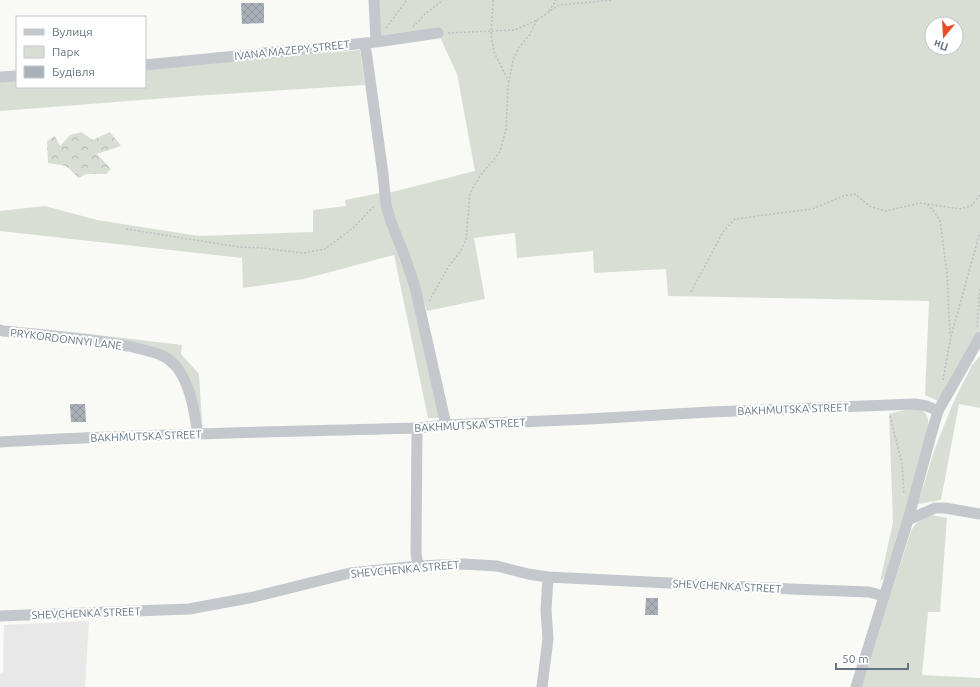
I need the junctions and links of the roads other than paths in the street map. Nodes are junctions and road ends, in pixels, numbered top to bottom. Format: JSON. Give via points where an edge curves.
{"nodes":[{"id":1,"x":374,"y":0,"type":"edge"},
{"id":2,"x":438,"y":33,"type":"road end"},
{"id":3,"x":370,"y":43,"type":"junction"},
{"id":4,"x":146,"y":65,"type":"edge"},
{"id":5,"x":16,"y":76,"type":"edge"},
{"id":6,"x":0,"y":77,"type":"edge"},
{"id":7,"x":0,"y":330,"type":"edge"},
{"id":8,"x":979,"y":341,"type":"edge"},
{"id":9,"x":938,"y":411,"type":"junction"},
{"id":10,"x":446,"y":425,"type":"junction"},
{"id":11,"x":417,"y":428,"type":"junction"},
{"id":12,"x":198,"y":434,"type":"junction"},
{"id":13,"x":0,"y":442,"type":"edge"},
{"id":14,"x":980,"y":514,"type":"edge"},
{"id":15,"x":909,"y":516,"type":"junction"},
{"id":16,"x":418,"y":566,"type":"junction"},
{"id":17,"x":548,"y":577,"type":"junction"},
{"id":18,"x":884,"y":596,"type":"junction"},
{"id":19,"x":0,"y":616,"type":"edge"},
{"id":20,"x":542,"y":687,"type":"edge"},
{"id":21,"x":856,"y":687,"type":"edge"}],
"edges":[{"from":1,"to":3,"type":"street"},
{"from":2,"to":3,"type":"street","name":"IVANA MAZEPY STREET"},
{"from":3,"to":4,"type":"street","name":"IVANA MAZEPY STREET"},
{"from":3,"to":10,"type":"street","via":[[386,205],[415,286]]},
{"from":5,"to":6,"type":"street"},
{"from":7,"to":12,"type":"street","name":"PRYKORDONNYI LANE","via":[[107,342],[165,357],[175,365],[184,380],[194,406]]},
{"from":8,"to":9,"type":"street"},
{"from":9,"to":10,"type":"street","name":"BAKHMUTSKA STREET","via":[[915,404]]},
{"from":9,"to":15,"type":"street"},
{"from":10,"to":11,"type":"street","name":"BAKHMUTSKA STREET"},
{"from":11,"to":12,"type":"street","name":"BAKHMUTSKA STREET"},
{"from":11,"to":16,"type":"street"},
{"from":12,"to":13,"type":"street","name":"BAKHMUTSKA STREET"},
{"from":14,"to":15,"type":"street","via":[[935,508]]},
{"from":15,"to":18,"type":"street"},
{"from":16,"to":17,"type":"street","name":"SHEVCHENKA STREET","via":[[497,566]]},
{"from":16,"to":19,"type":"street","name":"SHEVCHENKA STREET","via":[[350,573],[254,597],[189,609]]},
{"from":17,"to":18,"type":"street","name":"SHEVCHENKA STREET","via":[[869,592]]},
{"from":17,"to":20,"type":"street","via":[[548,640]]},
{"from":18,"to":21,"type":"street"}]}
